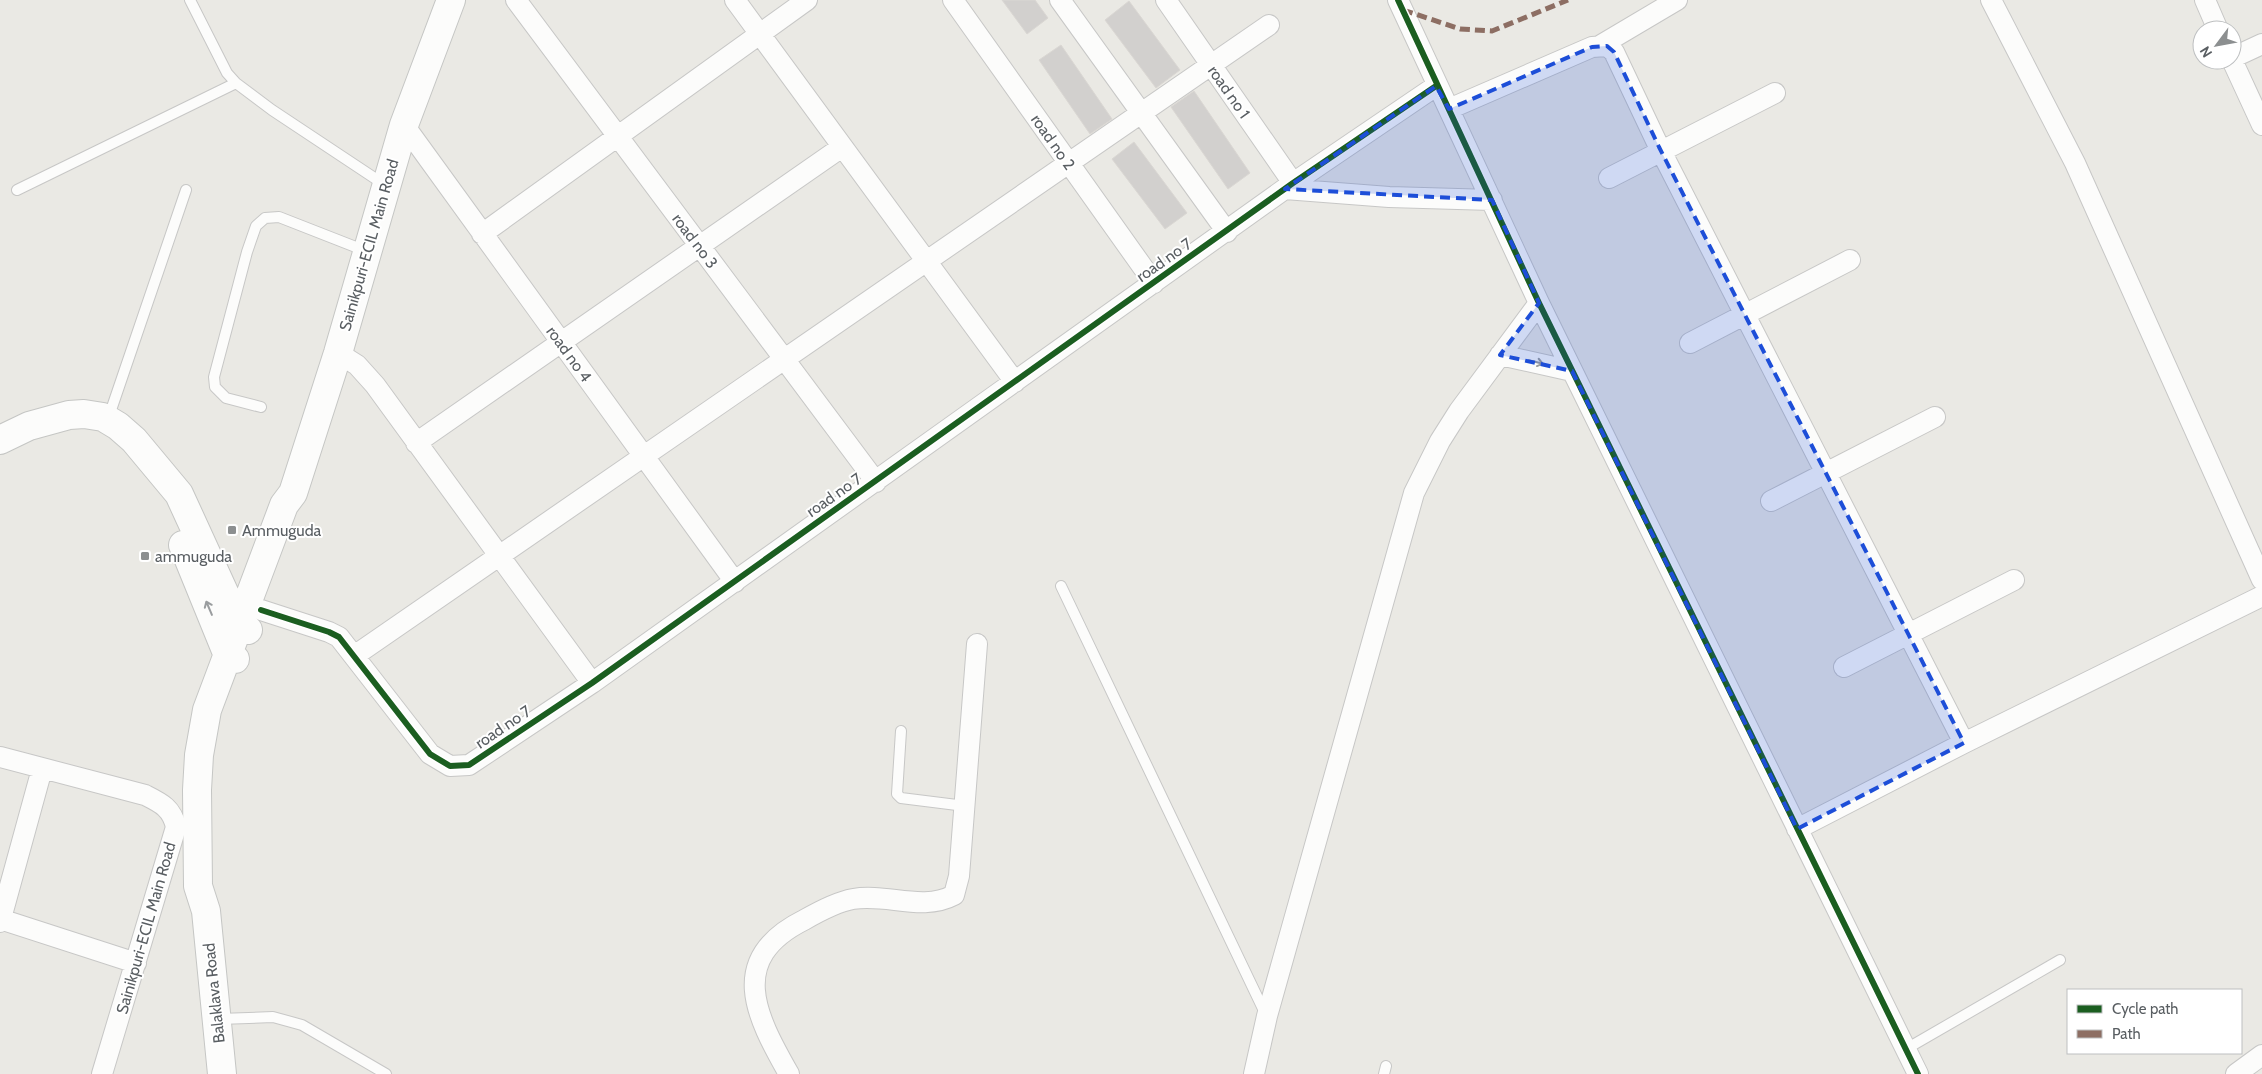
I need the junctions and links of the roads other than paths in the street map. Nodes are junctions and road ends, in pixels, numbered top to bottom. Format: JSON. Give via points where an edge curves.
{"nodes":[{"id":1,"x":190,"y":0,"type":"edge"},
{"id":2,"x":451,"y":0,"type":"edge"},
{"id":3,"x":516,"y":0,"type":"edge"},
{"id":4,"x":734,"y":0,"type":"edge"},
{"id":5,"x":807,"y":0,"type":"edge"},
{"id":6,"x":953,"y":0,"type":"edge"},
{"id":7,"x":1060,"y":0,"type":"edge"},
{"id":8,"x":1166,"y":0,"type":"edge"},
{"id":9,"x":1398,"y":0,"type":"edge"},
{"id":10,"x":1677,"y":0,"type":"edge"},
{"id":11,"x":1991,"y":0,"type":"edge"},
{"id":12,"x":2205,"y":0,"type":"edge"},
{"id":13,"x":2214,"y":20,"type":"edge"},
{"id":14,"x":1268,"y":25,"type":"dead end"},
{"id":15,"x":760,"y":34,"type":"junction"},
{"id":16,"x":2262,"y":44,"type":"edge"},
{"id":17,"x":1601,"y":45,"type":"junction"},
{"id":18,"x":2242,"y":54,"type":"edge"},
{"id":19,"x":1210,"y":65,"type":"junction"},
{"id":20,"x":2237,"y":70,"type":"edge"},
{"id":21,"x":236,"y":83,"type":"junction"},
{"id":22,"x":1436,"y":86,"type":"junction"},
{"id":23,"x":1775,"y":92,"type":"dead end"},
{"id":24,"x":1450,"y":108,"type":"junction"},
{"id":25,"x":1141,"y":112,"type":"junction"},
{"id":26,"x":404,"y":125,"type":"junction"},
{"id":27,"x":2262,"y":125,"type":"edge"},
{"id":28,"x":617,"y":137,"type":"junction"},
{"id":29,"x":842,"y":147,"type":"junction"},
{"id":30,"x":1661,"y":151,"type":"junction"},
{"id":31,"x":1068,"y":163,"type":"junction"},
{"id":32,"x":1609,"y":178,"type":"dead end"},
{"id":33,"x":386,"y":186,"type":"junction"},
{"id":34,"x":1289,"y":186,"type":"junction"},
{"id":35,"x":17,"y":190,"type":"dead end"},
{"id":36,"x":186,"y":190,"type":"dead end"},
{"id":37,"x":1492,"y":200,"type":"junction"},
{"id":38,"x":1227,"y":232,"type":"junction"},
{"id":39,"x":482,"y":234,"type":"junction"},
{"id":40,"x":698,"y":246,"type":"junction"},
{"id":41,"x":367,"y":251,"type":"junction"},
{"id":42,"x":1850,"y":260,"type":"dead end"},
{"id":43,"x":925,"y":261,"type":"junction"},
{"id":44,"x":1154,"y":283,"type":"junction"},
{"id":45,"x":1539,"y":303,"type":"junction"},
{"id":46,"x":1744,"y":314,"type":"junction"},
{"id":47,"x":561,"y":342,"type":"junction"},
{"id":48,"x":1690,"y":343,"type":"dead end"},
{"id":49,"x":338,"y":353,"type":"junction"},
{"id":50,"x":1500,"y":355,"type":"junction"},
{"id":51,"x":783,"y":360,"type":"junction"},
{"id":52,"x":1572,"y":371,"type":"junction"},
{"id":53,"x":1015,"y":382,"type":"junction"},
{"id":54,"x":261,"y":407,"type":"dead end"},
{"id":55,"x":1935,"y":417,"type":"dead end"},
{"id":56,"x":107,"y":420,"type":"junction"},
{"id":57,"x":0,"y":440,"type":"edge"},
{"id":58,"x":416,"y":443,"type":"junction"},
{"id":59,"x":643,"y":456,"type":"junction"},
{"id":60,"x":157,"y":469,"type":"junction"},
{"id":61,"x":1826,"y":473,"type":"junction"},
{"id":62,"x":876,"y":482,"type":"junction"},
{"id":63,"x":1771,"y":501,"type":"dead end"},
{"id":64,"x":498,"y":556,"type":"junction"},
{"id":65,"x":2014,"y":580,"type":"dead end"},
{"id":66,"x":2262,"y":580,"type":"edge"},
{"id":67,"x":735,"y":582,"type":"junction"},
{"id":68,"x":1061,"y":586,"type":"dead end"},
{"id":69,"x":2262,"y":596,"type":"edge"},
{"id":70,"x":251,"y":622,"type":"junction"},
{"id":71,"x":1908,"y":634,"type":"junction"},
{"id":72,"x":977,"y":644,"type":"dead end"},
{"id":73,"x":354,"y":656,"type":"junction"},
{"id":74,"x":234,"y":658,"type":"junction"},
{"id":75,"x":1844,"y":667,"type":"dead end"},
{"id":76,"x":592,"y":683,"type":"junction"},
{"id":77,"x":901,"y":731,"type":"dead end"},
{"id":78,"x":1964,"y":743,"type":"junction"},
{"id":79,"x":0,"y":757,"type":"edge"},
{"id":80,"x":42,"y":768,"type":"junction"},
{"id":81,"x":965,"y":806,"type":"junction"},
{"id":82,"x":1797,"y":829,"type":"junction"},
{"id":83,"x":206,"y":911,"type":"joint"},
{"id":84,"x":0,"y":920,"type":"edge"},
{"id":85,"x":2060,"y":960,"type":"dead end"},
{"id":86,"x":136,"y":963,"type":"junction"},
{"id":87,"x":1267,"y":1016,"type":"junction"},
{"id":88,"x":216,"y":1019,"type":"junction"},
{"id":89,"x":1906,"y":1049,"type":"junction"},
{"id":90,"x":2262,"y":1055,"type":"edge"},
{"id":91,"x":102,"y":1074,"type":"edge"},
{"id":92,"x":222,"y":1074,"type":"edge"},
{"id":93,"x":386,"y":1074,"type":"edge"},
{"id":94,"x":789,"y":1074,"type":"edge"},
{"id":95,"x":1254,"y":1074,"type":"edge"},
{"id":96,"x":1918,"y":1074,"type":"edge"},
{"id":97,"x":2236,"y":1074,"type":"edge"}],
"edges":[{"from":1,"to":21,"type":"lane","via":[[227,73]]},
{"from":2,"to":26,"type":"main road","name":"Sainikpuri-ECIL Main Road"},
{"from":3,"to":28,"type":"street","name":"road no 3"},
{"from":4,"to":15,"type":"street"},
{"from":5,"to":15,"type":"street"},
{"from":6,"to":31,"type":"street","name":"road no 2"},
{"from":7,"to":25,"type":"street"},
{"from":8,"to":19,"type":"street","name":"road no 1"},
{"from":9,"to":22,"type":"street"},
{"from":10,"to":17,"type":"street"},
{"from":11,"to":66,"type":"street","via":[[2075,163]]},
{"from":12,"to":13,"type":"street"},
{"from":14,"to":19,"type":"street"},
{"from":15,"to":28,"type":"street"},
{"from":15,"to":29,"type":"street"},
{"from":16,"to":18,"type":"street"},
{"from":17,"to":24,"type":"street"},
{"from":17,"to":30,"type":"street","via":[[1614,52]]},
{"from":19,"to":25,"type":"street"},
{"from":19,"to":34,"type":"street","name":"road no 1"},
{"from":20,"to":27,"type":"street"},
{"from":21,"to":33,"type":"lane"},
{"from":21,"to":35,"type":"lane"},
{"from":22,"to":24,"type":"street"},
{"from":22,"to":34,"type":"street","name":"road no 7"},
{"from":23,"to":30,"type":"street"},
{"from":24,"to":37,"type":"street"},
{"from":25,"to":31,"type":"street"},
{"from":25,"to":38,"type":"street"},
{"from":26,"to":33,"type":"main road","name":"Sainikpuri-ECIL Main Road"},
{"from":26,"to":39,"type":"street","name":"road no 4"},
{"from":28,"to":39,"type":"street"},
{"from":28,"to":40,"type":"street","name":"road no 3"},
{"from":29,"to":40,"type":"street"},
{"from":29,"to":43,"type":"street"},
{"from":30,"to":32,"type":"street"},
{"from":30,"to":46,"type":"street"},
{"from":31,"to":43,"type":"street"},
{"from":31,"to":44,"type":"street","name":"road no 2"},
{"from":33,"to":41,"type":"main road","name":"Sainikpuri-ECIL Main Road"},
{"from":34,"to":37,"type":"street","via":[[1389,197]]},
{"from":34,"to":38,"type":"street","name":"road no 7"},
{"from":36,"to":56,"type":"lane"},
{"from":37,"to":45,"type":"street"},
{"from":38,"to":44,"type":"street","name":"road no 7"},
{"from":39,"to":47,"type":"street","name":"road no 4"},
{"from":40,"to":47,"type":"street"},
{"from":40,"to":51,"type":"street","name":"road no 3"},
{"from":41,"to":49,"type":"main road","name":"Sainikpuri-ECIL Main Road"},
{"from":41,"to":54,"type":"lane","via":[[279,216],[265,218],[256,226],[214,376],[215,387],[226,398]]},
{"from":42,"to":46,"type":"street"},
{"from":43,"to":51,"type":"street"},
{"from":43,"to":53,"type":"street"},
{"from":44,"to":53,"type":"street","name":"road no 7"},
{"from":45,"to":50,"type":"street"},
{"from":45,"to":52,"type":"street"},
{"from":46,"to":48,"type":"street"},
{"from":46,"to":61,"type":"street"},
{"from":47,"to":58,"type":"street"},
{"from":47,"to":59,"type":"street","name":"road no 4"},
{"from":49,"to":58,"type":"street","via":[[357,365]]},
{"from":49,"to":70,"type":"main road","name":"Sainikpuri-ECIL Main Road","via":[[293,493],[284,505]]},
{"from":50,"to":52,"type":"street","one_way":true},
{"from":50,"to":87,"type":"street","via":[[1440,441],[1414,493]]},
{"from":51,"to":59,"type":"street"},
{"from":51,"to":62,"type":"street","name":"road no 3"},
{"from":52,"to":82,"type":"street"},
{"from":53,"to":62,"type":"street","name":"road no 7"},
{"from":55,"to":61,"type":"street"},
{"from":56,"to":57,"type":"main road","via":[[84,414],[69,415],[29,426]]},
{"from":56,"to":60,"type":"main road","via":[[134,440]]},
{"from":58,"to":64,"type":"street"},
{"from":59,"to":64,"type":"street"},
{"from":59,"to":67,"type":"street","name":"road no 4"},
{"from":60,"to":70,"type":"main road","via":[[179,494]]},
{"from":74,"to":60,"type":"main road","one_way":true,"via":[[165,503]]},
{"from":61,"to":63,"type":"street"},
{"from":61,"to":71,"type":"street"},
{"from":62,"to":67,"type":"street","name":"road no 7"},
{"from":64,"to":73,"type":"street"},
{"from":64,"to":76,"type":"street"},
{"from":65,"to":71,"type":"street"},
{"from":67,"to":76,"type":"street","name":"road no 7"},
{"from":68,"to":87,"type":"lane"},
{"from":69,"to":78,"type":"street"},
{"from":70,"to":73,"type":"street","name":"road no 7","via":[[329,632],[339,637]]},
{"from":70,"to":74,"type":"main road","name":"Sainikpuri-ECIL Main Road"},
{"from":71,"to":75,"type":"street"},
{"from":71,"to":78,"type":"street"},
{"from":72,"to":81,"type":"street"},
{"from":73,"to":76,"type":"street","name":"road no 7","via":[[430,754],[450,766],[469,765],[486,756]]},
{"from":74,"to":83,"type":"main road","name":"Sainikpuri-ECIL Main Road","via":[[215,754],[210,826],[213,901]]},
{"from":77,"to":81,"type":"lane","via":[[898,794],[901,798]]},
{"from":78,"to":82,"type":"street"},
{"from":79,"to":80,"type":"street","name":"Sainikpuri-ECIL Main Road"},
{"from":80,"to":84,"type":"street"},
{"from":80,"to":86,"type":"street","name":"Sainikpuri-ECIL Main Road","via":[[145,795],[165,805],[171,812],[176,827]]},
{"from":81,"to":94,"type":"street","via":[[959,876],[954,895],[941,902],[926,903],[853,899],[789,927],[766,949],[755,972],[755,1005],[767,1036]]},
{"from":82,"to":89,"type":"street"},
{"from":83,"to":88,"type":"main road","name":"Balaklava Road"},
{"from":84,"to":86,"type":"street"},
{"from":85,"to":89,"type":"lane"},
{"from":86,"to":91,"type":"street","name":"Sainikpuri-ECIL Main Road"},
{"from":87,"to":95,"type":"street"},
{"from":88,"to":92,"type":"main road","name":"Balaklava Road"},
{"from":88,"to":93,"type":"lane","via":[[273,1017],[302,1025]]},
{"from":89,"to":96,"type":"street"},
{"from":90,"to":97,"type":"street"}]}
